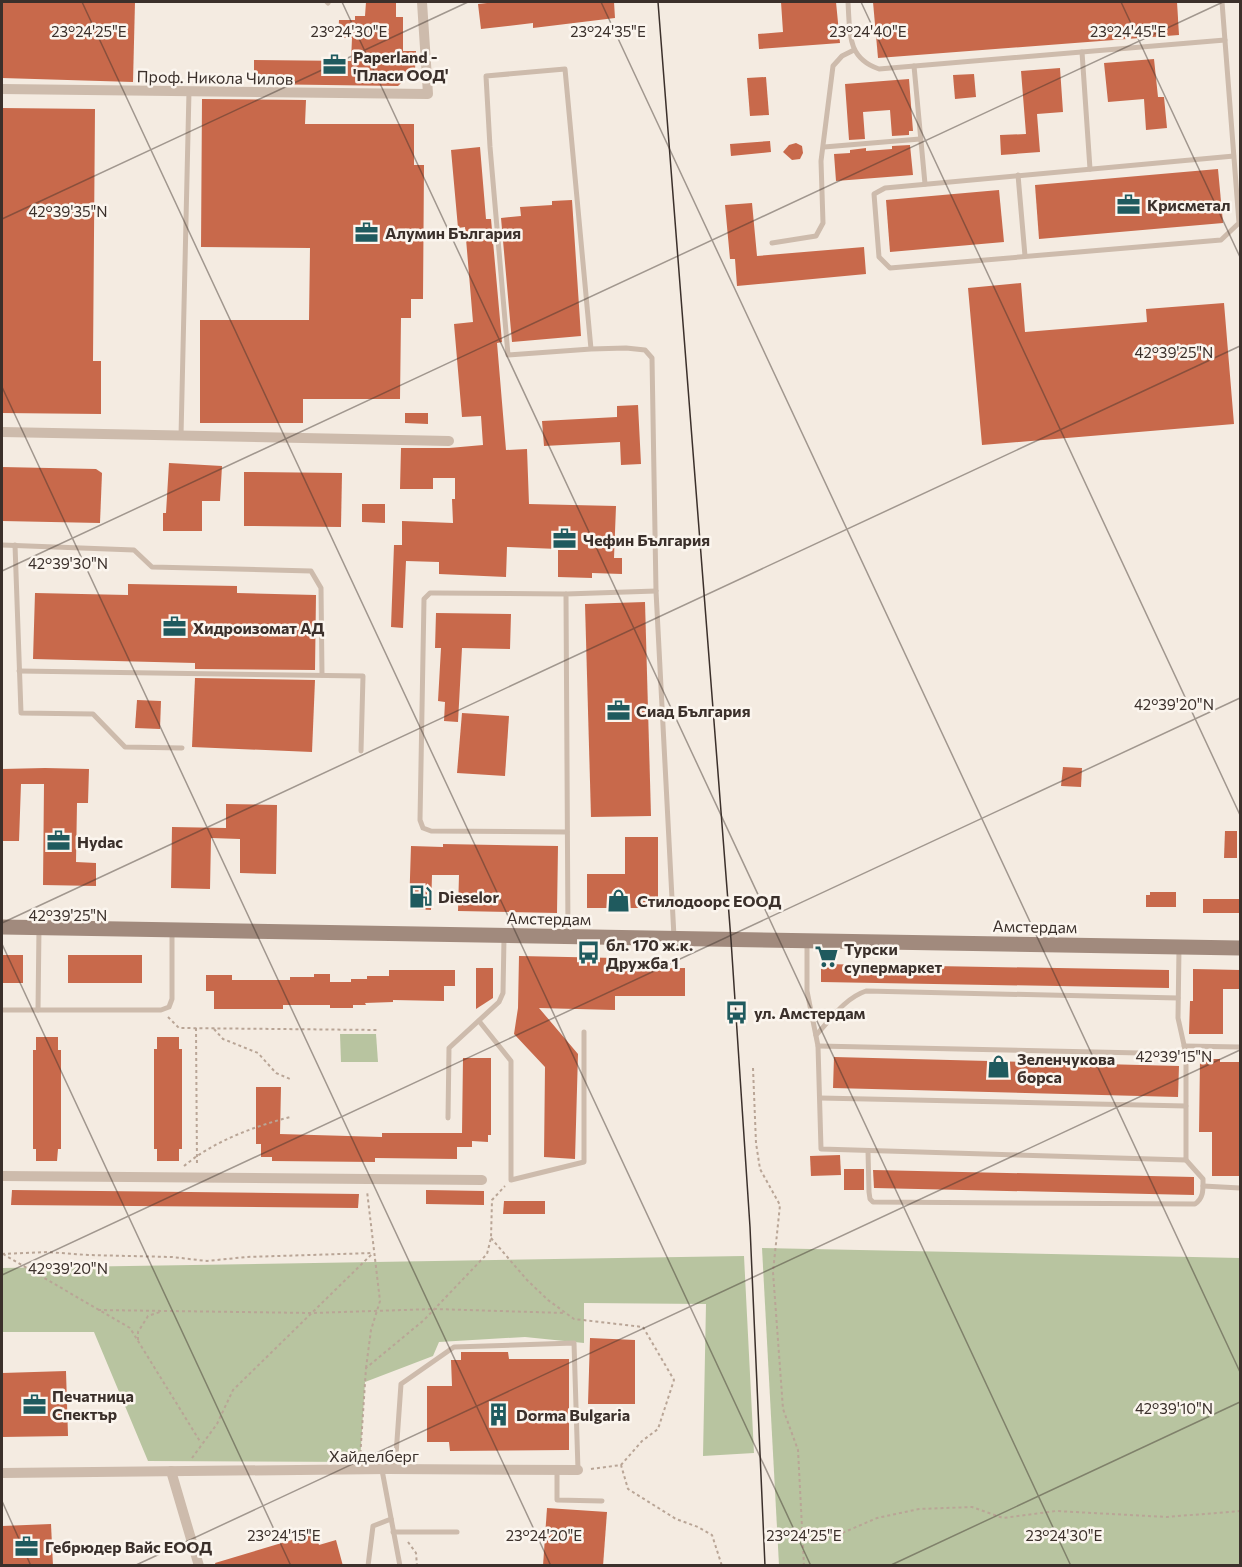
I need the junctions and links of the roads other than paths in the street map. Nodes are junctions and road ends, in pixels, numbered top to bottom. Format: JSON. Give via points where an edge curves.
{"nodes":[{"id":1,"x":422,"y":2,"type":"edge"},
{"id":2,"x":848,"y":2,"type":"edge"},
{"id":3,"x":1222,"y":2,"type":"edge"},
{"id":4,"x":1225,"y":40,"type":"junction"},
{"id":5,"x":854,"y":50,"type":"junction"},
{"id":6,"x":1082,"y":52,"type":"junction"},
{"id":7,"x":914,"y":66,"type":"junction"},
{"id":8,"x":2,"y":89,"type":"edge"},
{"id":9,"x":189,"y":91,"type":"junction"},
{"id":10,"x":920,"y":139,"type":"junction"},
{"id":11,"x":824,"y":147,"type":"junction"},
{"id":12,"x":1234,"y":156,"type":"junction"},
{"id":13,"x":1090,"y":169,"type":"junction"},
{"id":14,"x":1018,"y":176,"type":"junction"},
{"id":15,"x":925,"y":184,"type":"junction"},
{"id":16,"x":772,"y":243,"type":"dead end"},
{"id":17,"x":1025,"y":256,"type":"junction"},
{"id":18,"x":591,"y":349,"type":"junction"},
{"id":19,"x":2,"y":432,"type":"edge"},
{"id":20,"x":181,"y":436,"type":"junction"},
{"id":21,"x":449,"y":441,"type":"dead end"},
{"id":22,"x":2,"y":545,"type":"edge"},
{"id":23,"x":15,"y":545,"type":"junction"},
{"id":24,"x":656,"y":591,"type":"junction"},
{"id":25,"x":566,"y":594,"type":"junction"},
{"id":26,"x":19,"y":671,"type":"junction"},
{"id":27,"x":322,"y":675,"type":"junction"},
{"id":28,"x":182,"y":748,"type":"dead end"},
{"id":29,"x":362,"y":751,"type":"dead end"},
{"id":30,"x":567,"y":832,"type":"junction"},
{"id":31,"x":2,"y":927,"type":"edge"},
{"id":32,"x":39,"y":927,"type":"junction"},
{"id":33,"x":172,"y":930,"type":"junction"},
{"id":34,"x":504,"y":936,"type":"junction"},
{"id":35,"x":568,"y":936,"type":"junction"},
{"id":36,"x":674,"y":938,"type":"junction"},
{"id":37,"x":807,"y":941,"type":"junction"},
{"id":38,"x":1179,"y":947,"type":"junction"},
{"id":39,"x":1240,"y":948,"type":"edge"},
{"id":40,"x":1178,"y":998,"type":"junction"},
{"id":41,"x":2,"y":1010,"type":"edge"},
{"id":42,"x":38,"y":1010,"type":"junction"},
{"id":43,"x":479,"y":1021,"type":"junction"},
{"id":44,"x":584,"y":1032,"type":"dead end"},
{"id":45,"x":816,"y":1035,"type":"junction"},
{"id":46,"x":818,"y":1046,"type":"junction"},
{"id":47,"x":1184,"y":1046,"type":"junction"},
{"id":48,"x":1240,"y":1047,"type":"edge"},
{"id":49,"x":1186,"y":1054,"type":"junction"},
{"id":50,"x":820,"y":1098,"type":"junction"},
{"id":51,"x":1186,"y":1106,"type":"junction"},
{"id":52,"x":448,"y":1118,"type":"dead end"},
{"id":53,"x":868,"y":1151,"type":"junction"},
{"id":54,"x":1186,"y":1160,"type":"junction"},
{"id":55,"x":2,"y":1176,"type":"edge"},
{"id":56,"x":482,"y":1180,"type":"dead end"},
{"id":57,"x":1203,"y":1186,"type":"junction"},
{"id":58,"x":1240,"y":1188,"type":"edge"},
{"id":59,"x":382,"y":1469,"type":"junction"},
{"id":60,"x":395,"y":1469,"type":"junction"},
{"id":61,"x":557,"y":1470,"type":"junction"},
{"id":62,"x":578,"y":1470,"type":"joint"},
{"id":63,"x":171,"y":1471,"type":"junction"},
{"id":64,"x":2,"y":1473,"type":"edge"},
{"id":65,"x":602,"y":1501,"type":"dead end"},
{"id":66,"x":391,"y":1519,"type":"junction"},
{"id":67,"x":393,"y":1532,"type":"junction"},
{"id":68,"x":457,"y":1532,"type":"dead end"},
{"id":69,"x":199,"y":1566,"type":"edge"},
{"id":70,"x":369,"y":1566,"type":"edge"},
{"id":71,"x":400,"y":1566,"type":"edge"}],
"edges":[{"from":1,"to":9,"type":"street","name":"Проф. Никола Чилов","via":[[428,94]]},
{"from":2,"to":5,"type":"lane"},
{"from":3,"to":4,"type":"lane"},
{"from":4,"to":6,"type":"lane"},
{"from":4,"to":12,"type":"lane"},
{"from":5,"to":7,"type":"lane","via":[[860,59],[879,69]]},
{"from":5,"to":11,"type":"lane","via":[[833,66]]},
{"from":6,"to":7,"type":"lane"},
{"from":6,"to":13,"type":"lane"},
{"from":7,"to":10,"type":"lane"},
{"from":8,"to":9,"type":"street","name":"Проф. Никола Чилов"},
{"from":9,"to":20,"type":"lane"},
{"from":10,"to":11,"type":"lane"},
{"from":10,"to":15,"type":"lane"},
{"from":11,"to":16,"type":"lane","via":[[821,231],[816,236]]},
{"from":12,"to":13,"type":"lane"},
{"from":12,"to":17,"type":"lane","via":[[1239,223],[1221,240]]},
{"from":13,"to":14,"type":"lane"},
{"from":14,"to":15,"type":"lane"},
{"from":14,"to":17,"type":"lane"},
{"from":15,"to":17,"type":"lane","via":[[885,188],[874,194],[879,257],[890,268]]},
{"from":18,"to":18,"type":"lane","via":[[508,355],[486,76],[565,69]]},
{"from":18,"to":24,"type":"lane","via":[[645,350],[652,357]]},
{"from":19,"to":20,"type":"street"},
{"from":20,"to":21,"type":"street"},
{"from":22,"to":23,"type":"lane"},
{"from":23,"to":26,"type":"lane"},
{"from":23,"to":27,"type":"lane","via":[[134,550],[152,567],[311,571],[321,588]]},
{"from":24,"to":25,"type":"lane"},
{"from":24,"to":36,"type":"lane"},
{"from":25,"to":30,"type":"lane"},
{"from":25,"to":30,"type":"lane","via":[[430,593],[424,599],[420,820],[423,828],[430,831]]},
{"from":26,"to":27,"type":"lane"},
{"from":26,"to":28,"type":"lane","via":[[21,713],[93,714],[125,747]]},
{"from":27,"to":29,"type":"lane","via":[[363,676]]},
{"from":30,"to":35,"type":"lane"},
{"from":31,"to":32,"type":"street","name":"Амстердам"},
{"from":32,"to":33,"type":"street","name":"Амстердам"},
{"from":32,"to":42,"type":"lane"},
{"from":33,"to":34,"type":"street","name":"Амстердам"},
{"from":33,"to":42,"type":"lane","via":[[169,1007]]},
{"from":34,"to":35,"type":"street","name":"Амстердам"},
{"from":34,"to":43,"type":"lane","via":[[503,993]]},
{"from":35,"to":36,"type":"street","name":"Амстердам"},
{"from":36,"to":37,"type":"street","name":"Амстердам"},
{"from":37,"to":38,"type":"street","name":"Амстердам"},
{"from":37,"to":45,"type":"lane","via":[[807,991]]},
{"from":38,"to":39,"type":"street","name":"Амстердам"},
{"from":38,"to":40,"type":"lane"},
{"from":40,"to":45,"type":"lane","via":[[866,991],[846,1002]]},
{"from":40,"to":47,"type":"lane"},
{"from":41,"to":42,"type":"lane"},
{"from":43,"to":44,"type":"lane","via":[[511,1061],[511,1180],[584,1162]]},
{"from":43,"to":52,"type":"lane","via":[[449,1048]]},
{"from":45,"to":46,"type":"lane"},
{"from":46,"to":49,"type":"lane"},
{"from":46,"to":50,"type":"lane"},
{"from":47,"to":48,"type":"lane"},
{"from":47,"to":49,"type":"lane"},
{"from":49,"to":51,"type":"lane"},
{"from":50,"to":51,"type":"lane"},
{"from":50,"to":53,"type":"lane","via":[[821,1149]]},
{"from":51,"to":54,"type":"lane"},
{"from":53,"to":54,"type":"lane"},
{"from":53,"to":57,"type":"lane","via":[[869,1192],[873,1202],[1195,1204],[1200,1201]]},
{"from":54,"to":57,"type":"lane","via":[[1203,1179]]},
{"from":55,"to":56,"type":"street"},
{"from":57,"to":58,"type":"lane"},
{"from":59,"to":60,"type":"street","name":"Хайделберг"},
{"from":59,"to":63,"type":"street","name":"Хайделберг"},
{"from":59,"to":66,"type":"lane"},
{"from":60,"to":61,"type":"street","name":"Хайделберг"},
{"from":60,"to":62,"type":"lane","via":[[401,1384],[454,1347],[574,1343]]},
{"from":61,"to":62,"type":"street","name":"Хайделберг"},
{"from":61,"to":65,"type":"lane","via":[[558,1500]]},
{"from":63,"to":64,"type":"street","name":"Хайделберг"},
{"from":63,"to":69,"type":"street"},
{"from":66,"to":67,"type":"lane"},
{"from":66,"to":70,"type":"lane","via":[[374,1526]]},
{"from":67,"to":68,"type":"lane"},
{"from":67,"to":71,"type":"lane"}]}
